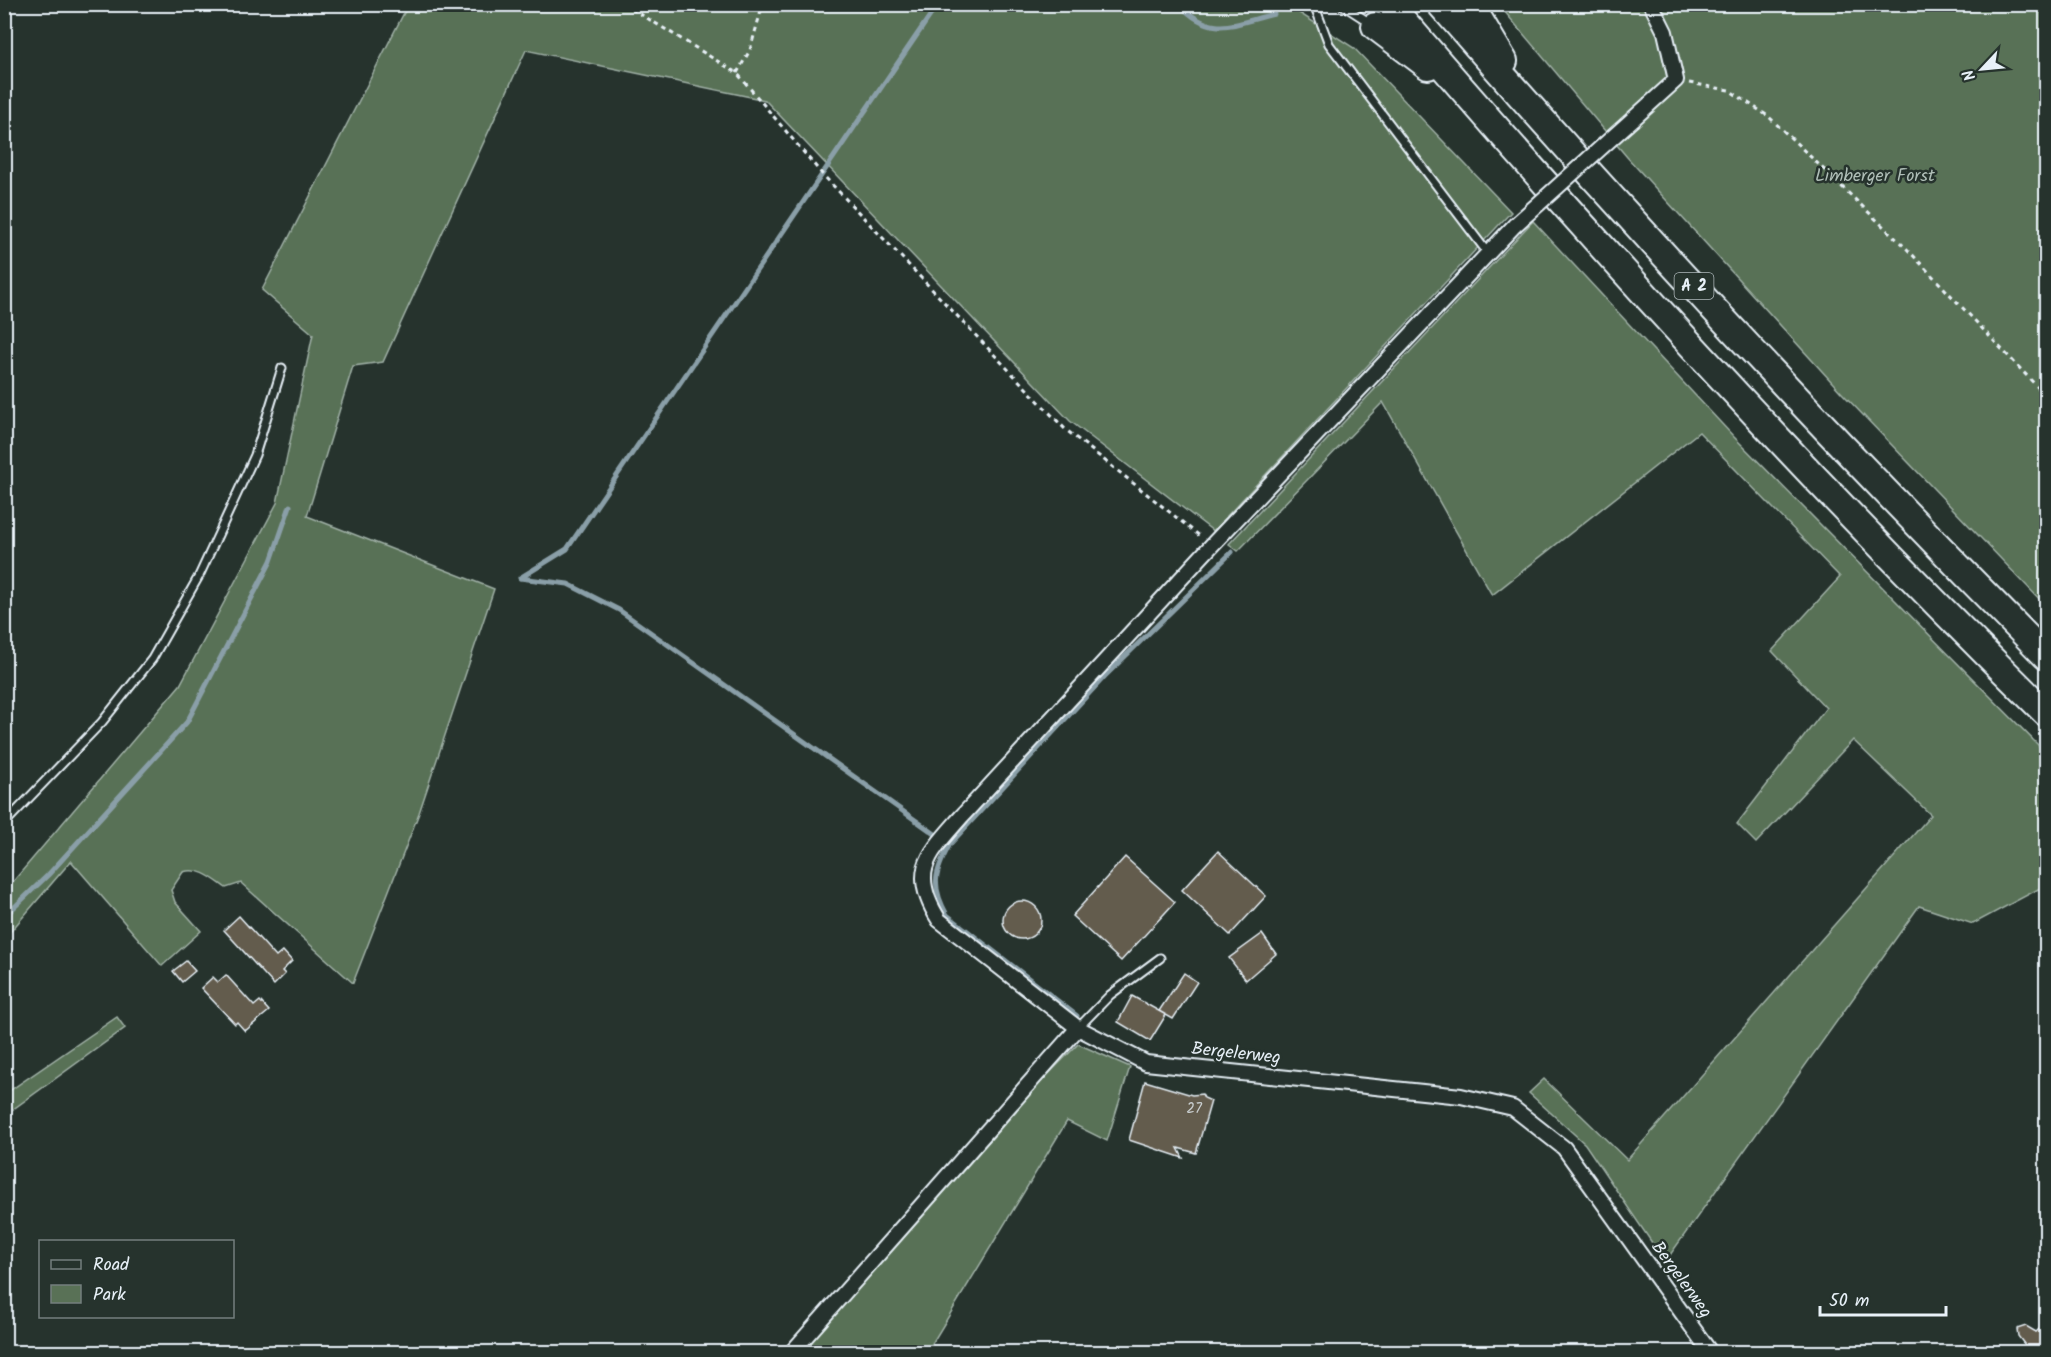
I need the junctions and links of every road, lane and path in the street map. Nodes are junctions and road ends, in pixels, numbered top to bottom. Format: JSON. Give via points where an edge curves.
{"nodes":[{"id":1,"x":624,"y":4,"type":"edge"},
{"id":2,"x":763,"y":4,"type":"edge"},
{"id":3,"x":1320,"y":4,"type":"edge"},
{"id":4,"x":1341,"y":4,"type":"edge"},
{"id":5,"x":1389,"y":4,"type":"edge"},
{"id":6,"x":1440,"y":4,"type":"edge"},
{"id":7,"x":1470,"y":4,"type":"edge"},
{"id":8,"x":1651,"y":4,"type":"edge"},
{"id":9,"x":1375,"y":26,"type":"joint"},
{"id":10,"x":736,"y":73,"type":"junction"},
{"id":11,"x":1676,"y":80,"type":"junction"},
{"id":12,"x":1467,"y":95,"type":"junction"},
{"id":13,"x":1533,"y":111,"type":"junction"},
{"id":14,"x":1487,"y":252,"type":"junction"},
{"id":15,"x":282,"y":368,"type":"dead end"},
{"id":16,"x":2046,"y":396,"type":"edge"},
{"id":17,"x":1212,"y":545,"type":"junction"},
{"id":18,"x":2046,"y":656,"type":"edge"},
{"id":19,"x":2046,"y":713,"type":"edge"},
{"id":20,"x":4,"y":824,"type":"edge"},
{"id":21,"x":1160,"y":958,"type":"dead end"},
{"id":22,"x":1078,"y":1028,"type":"junction"},
{"id":23,"x":792,"y":1353,"type":"edge"},
{"id":24,"x":1710,"y":1353,"type":"edge"}],
"edges":[{"from":1,"to":10,"type":"path"},
{"from":2,"to":10,"type":"path","via":[[750,50]]},
{"from":3,"to":14,"type":"lane","via":[[1317,12],[1329,44]]},
{"from":4,"to":9,"type":"lane"},
{"from":5,"to":12,"type":"highway","number":"A 2"},
{"from":6,"to":13,"type":"highway","number":"A 2"},
{"from":7,"to":13,"type":"highway"},
{"from":8,"to":11,"type":"street","via":[[1665,32]]},
{"from":9,"to":12,"type":"highway"},
{"from":10,"to":17,"type":"path","via":[[822,174],[1065,429]]},
{"from":11,"to":14,"type":"street","name":"Bergelerweg","bridge":true},
{"from":11,"to":16,"type":"path","via":[[1730,90],[1768,116],[1908,250]]},
{"from":12,"to":19,"type":"highway","number":"A 2","via":[[1611,259],[1759,418]]},
{"from":13,"to":18,"type":"highway","number":"A 2","via":[[1856,460]]},
{"from":14,"to":17,"type":"street","name":"Bergelerweg"},
{"from":15,"to":20,"type":"lane","via":[[255,454],[199,576],[152,659],[102,722]]},
{"from":17,"to":22,"type":"street","name":"Bergelerweg","via":[[962,816],[934,848],[924,869],[925,897],[939,920]]},
{"from":21,"to":22,"type":"lane","via":[[1110,995]]},
{"from":22,"to":23,"type":"street"},
{"from":22,"to":24,"type":"street","name":"Bergelerweg","via":[[1146,1063],[1461,1096],[1514,1108],[1564,1148]]}]}
